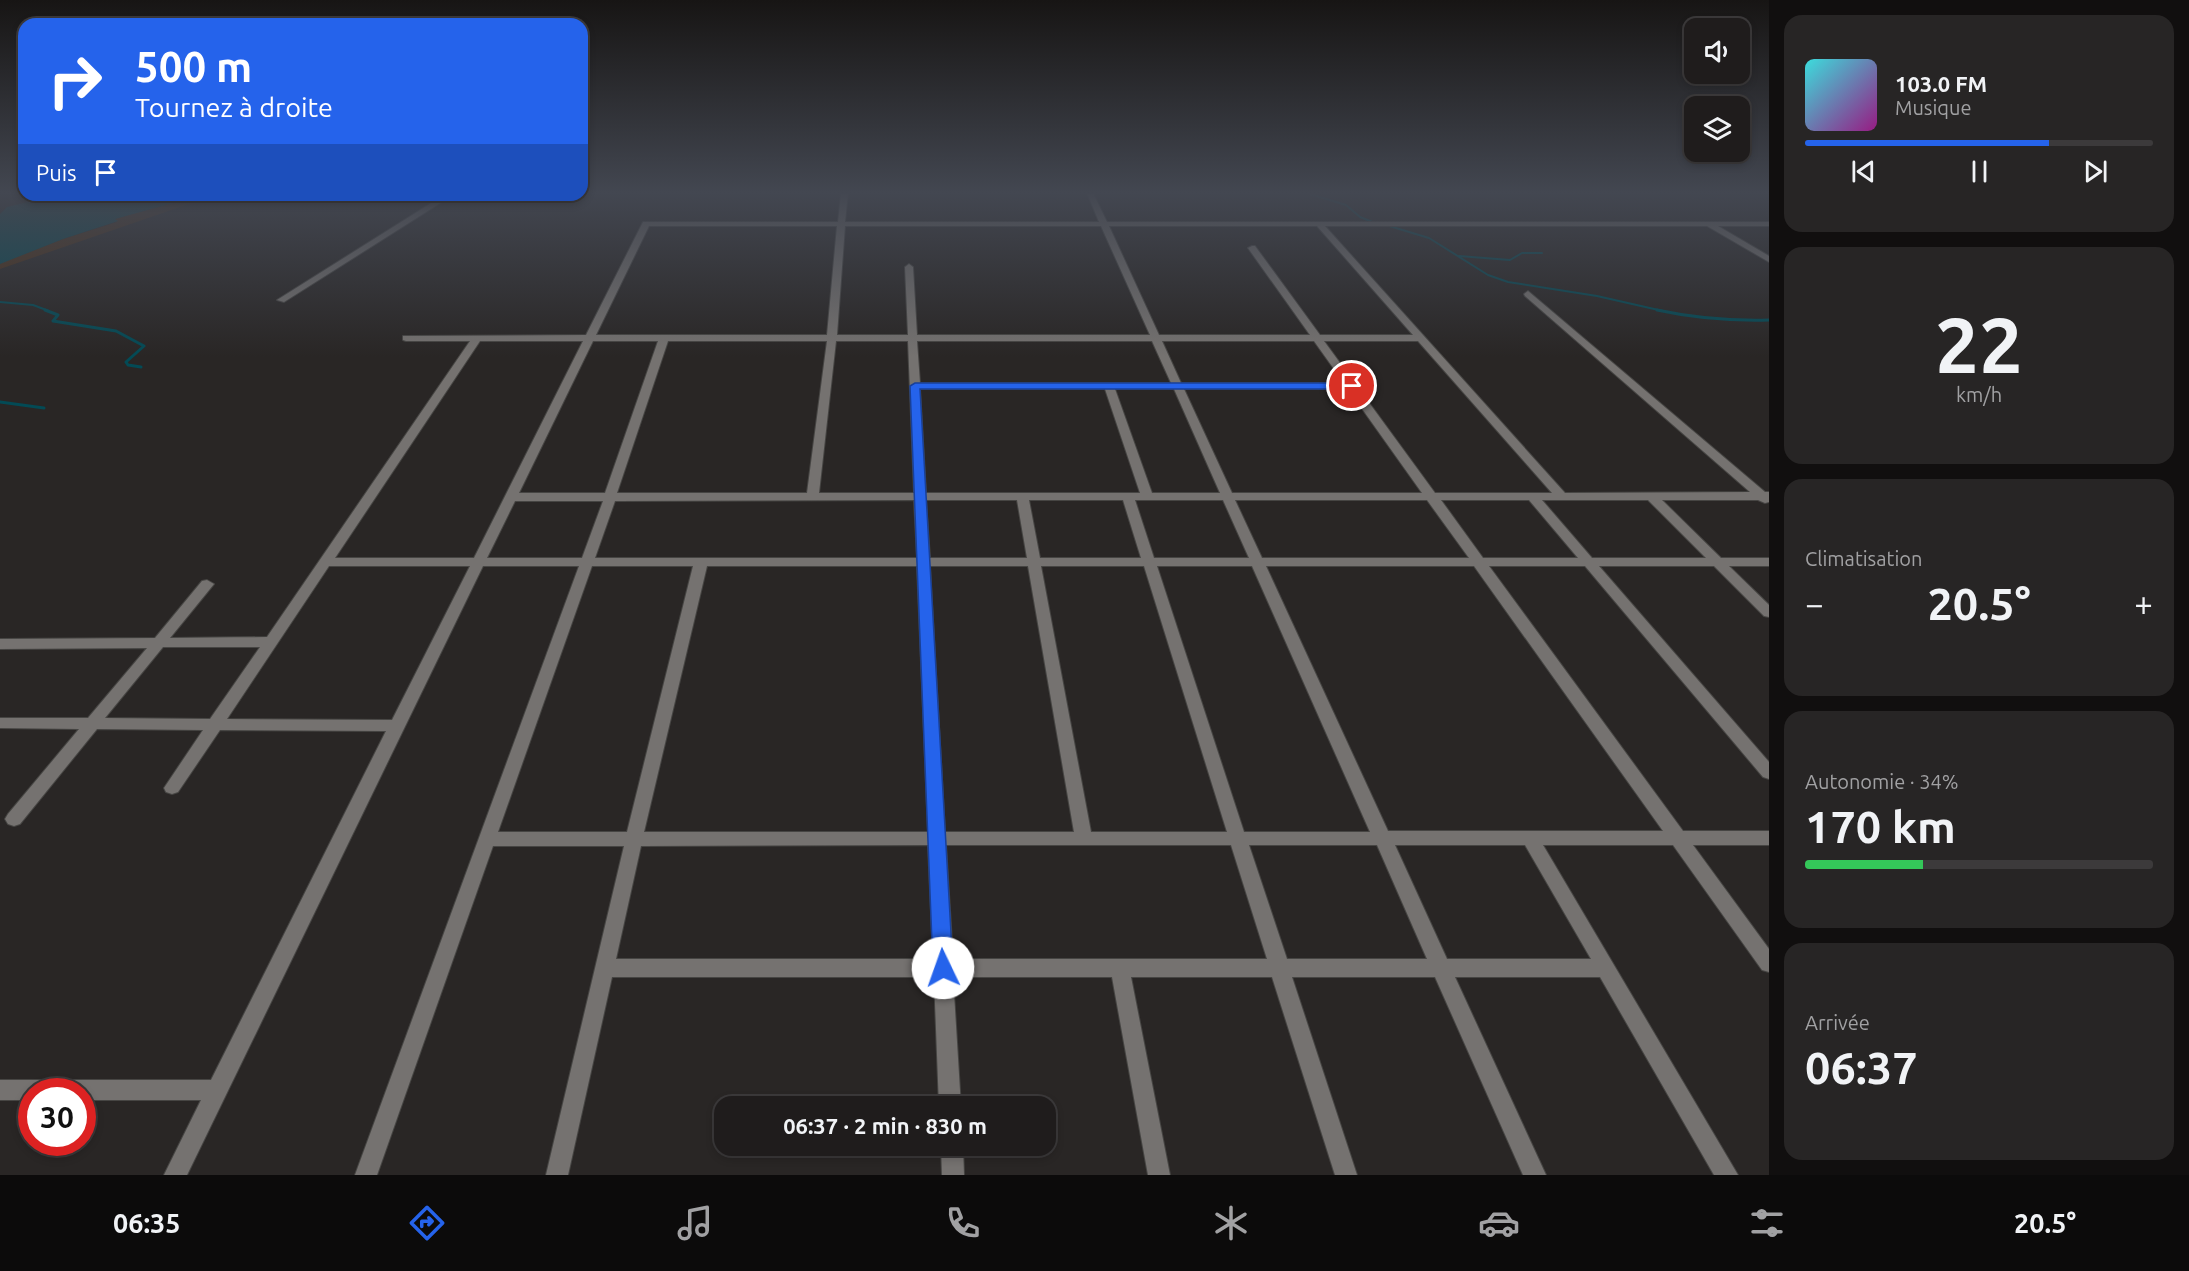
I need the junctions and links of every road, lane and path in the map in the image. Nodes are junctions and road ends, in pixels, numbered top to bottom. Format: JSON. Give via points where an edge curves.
{"nodes":[{"id":1,"x":364,"y":248,"type":"edge"},
{"id":2,"x":634,"y":248,"type":"edge"},
{"id":3,"x":840,"y":248,"type":"edge"},
{"id":4,"x":1115,"y":248,"type":"edge"},
{"id":5,"x":1252,"y":248,"type":"dead end"},
{"id":6,"x":1339,"y":248,"type":"edge"},
{"id":7,"x":1748,"y":248,"type":"edge"},
{"id":8,"x":1769,"y":260,"type":"edge"},
{"id":9,"x":909,"y":267,"type":"dead end"},
{"id":10,"x":1528,"y":294,"type":"dead end"},
{"id":11,"x":281,"y":300,"type":"dead end"},
{"id":12,"x":405,"y":338,"type":"dead end"},
{"id":13,"x":477,"y":338,"type":"junction"},
{"id":14,"x":590,"y":338,"type":"junction"},
{"id":15,"x":664,"y":338,"type":"junction"},
{"id":16,"x":832,"y":338,"type":"junction"},
{"id":17,"x":913,"y":338,"type":"junction"},
{"id":18,"x":1156,"y":338,"type":"junction"},
{"id":19,"x":1317,"y":338,"type":"junction"},
{"id":20,"x":1420,"y":338,"type":"junction"},
{"id":21,"x":915,"y":386,"type":"junction"},
{"id":22,"x":1109,"y":386,"type":"junction"},
{"id":23,"x":1178,"y":386,"type":"junction"},
{"id":24,"x":1352,"y":386,"type":"junction"},
{"id":25,"x":813,"y":496,"type":"junction"},
{"id":26,"x":920,"y":496,"type":"junction"},
{"id":27,"x":1022,"y":496,"type":"junction"},
{"id":28,"x":1128,"y":496,"type":"junction"},
{"id":29,"x":1147,"y":496,"type":"junction"},
{"id":30,"x":1227,"y":496,"type":"junction"},
{"id":31,"x":1432,"y":496,"type":"junction"},
{"id":32,"x":1532,"y":496,"type":"junction"},
{"id":33,"x":1562,"y":496,"type":"junction"},
{"id":34,"x":1650,"y":496,"type":"junction"},
{"id":35,"x":511,"y":497,"type":"junction"},
{"id":36,"x":610,"y":497,"type":"junction"},
{"id":37,"x":1767,"y":498,"type":"edge"},
{"id":38,"x":325,"y":562,"type":"junction"},
{"id":39,"x":478,"y":562,"type":"junction"},
{"id":40,"x":587,"y":562,"type":"junction"},
{"id":41,"x":701,"y":562,"type":"junction"},
{"id":42,"x":924,"y":562,"type":"junction"},
{"id":43,"x":1034,"y":562,"type":"junction"},
{"id":44,"x":1149,"y":562,"type":"junction"},
{"id":45,"x":1257,"y":562,"type":"junction"},
{"id":46,"x":1479,"y":562,"type":"junction"},
{"id":47,"x":1588,"y":562,"type":"junction"},
{"id":48,"x":1717,"y":562,"type":"junction"},
{"id":49,"x":1769,"y":562,"type":"edge"},
{"id":50,"x":207,"y":584,"type":"dead end"},
{"id":51,"x":1769,"y":613,"type":"edge"},
{"id":52,"x":271,"y":642,"type":"junction"},
{"id":53,"x":158,"y":643,"type":"junction"},
{"id":54,"x":0,"y":644,"type":"edge"},
{"id":55,"x":0,"y":723,"type":"edge"},
{"id":56,"x":92,"y":723,"type":"junction"},
{"id":57,"x":215,"y":723,"type":"junction"},
{"id":58,"x":397,"y":726,"type":"junction"},
{"id":59,"x":1769,"y":773,"type":"edge"},
{"id":60,"x":172,"y":788,"type":"dead end"},
{"id":61,"x":14,"y":819,"type":"dead end"},
{"id":62,"x":1382,"y":838,"type":"junction"},
{"id":63,"x":1530,"y":838,"type":"junction"},
{"id":64,"x":1678,"y":838,"type":"junction"},
{"id":65,"x":1769,"y":838,"type":"edge"},
{"id":66,"x":487,"y":839,"type":"junction"},
{"id":67,"x":634,"y":839,"type":"junction"},
{"id":68,"x":937,"y":839,"type":"junction"},
{"id":69,"x":1084,"y":839,"type":"junction"},
{"id":70,"x":1238,"y":839,"type":"junction"},
{"id":71,"x":1769,"y":964,"type":"edge"},
{"id":72,"x":604,"y":968,"type":"junction"},
{"id":73,"x":943,"y":968,"type":"junction"},
{"id":74,"x":1120,"y":968,"type":"junction"},
{"id":75,"x":1279,"y":968,"type":"junction"},
{"id":76,"x":1441,"y":968,"type":"junction"},
{"id":77,"x":1606,"y":968,"type":"junction"},
{"id":78,"x":0,"y":1090,"type":"edge"},
{"id":79,"x":217,"y":1090,"type":"junction"},
{"id":80,"x":949,"y":1096,"type":"edge"},
{"id":81,"x":952,"y":1156,"type":"edge"},
{"id":82,"x":175,"y":1175,"type":"edge"},
{"id":83,"x":366,"y":1175,"type":"edge"},
{"id":84,"x":557,"y":1175,"type":"edge"},
{"id":85,"x":953,"y":1175,"type":"edge"},
{"id":86,"x":1159,"y":1175,"type":"edge"},
{"id":87,"x":1346,"y":1175,"type":"edge"},
{"id":88,"x":1535,"y":1175,"type":"edge"},
{"id":89,"x":1727,"y":1175,"type":"edge"}],
"edges":[{"from":1,"to":11,"type":"street"},
{"from":2,"to":14,"type":"street"},
{"from":3,"to":16,"type":"street"},
{"from":4,"to":18,"type":"street"},
{"from":5,"to":19,"type":"street"},
{"from":6,"to":20,"type":"street"},
{"from":7,"to":8,"type":"street"},
{"from":9,"to":17,"type":"street"},
{"from":10,"to":37,"type":"street"},
{"from":12,"to":13,"type":"street"},
{"from":13,"to":14,"type":"street"},
{"from":13,"to":38,"type":"street"},
{"from":14,"to":15,"type":"street"},
{"from":14,"to":35,"type":"street"},
{"from":15,"to":16,"type":"street"},
{"from":15,"to":36,"type":"street"},
{"from":16,"to":17,"type":"street"},
{"from":16,"to":25,"type":"street"},
{"from":17,"to":18,"type":"street"},
{"from":17,"to":21,"type":"street"},
{"from":18,"to":19,"type":"street"},
{"from":18,"to":23,"type":"street"},
{"from":19,"to":20,"type":"street"},
{"from":19,"to":24,"type":"street"},
{"from":20,"to":33,"type":"street"},
{"from":21,"to":22,"type":"street"},
{"from":21,"to":26,"type":"street"},
{"from":22,"to":23,"type":"street"},
{"from":22,"to":29,"type":"street"},
{"from":23,"to":24,"type":"street"},
{"from":23,"to":30,"type":"street"},
{"from":24,"to":31,"type":"street"},
{"from":25,"to":26,"type":"street"},
{"from":25,"to":36,"type":"street"},
{"from":26,"to":27,"type":"street"},
{"from":26,"to":42,"type":"street"},
{"from":27,"to":28,"type":"street"},
{"from":27,"to":43,"type":"street"},
{"from":28,"to":29,"type":"street"},
{"from":28,"to":44,"type":"street"},
{"from":29,"to":30,"type":"street"},
{"from":30,"to":31,"type":"street"},
{"from":30,"to":45,"type":"street"},
{"from":31,"to":32,"type":"street"},
{"from":31,"to":46,"type":"street"},
{"from":32,"to":33,"type":"street"},
{"from":32,"to":47,"type":"street"},
{"from":33,"to":34,"type":"street"},
{"from":34,"to":37,"type":"street"},
{"from":34,"to":48,"type":"street"},
{"from":35,"to":36,"type":"street"},
{"from":35,"to":39,"type":"street"},
{"from":36,"to":40,"type":"street"},
{"from":38,"to":39,"type":"street"},
{"from":38,"to":52,"type":"street"},
{"from":39,"to":40,"type":"street"},
{"from":39,"to":58,"type":"street"},
{"from":40,"to":41,"type":"street"},
{"from":40,"to":66,"type":"street"},
{"from":41,"to":42,"type":"street"},
{"from":41,"to":67,"type":"street"},
{"from":42,"to":43,"type":"street"},
{"from":42,"to":68,"type":"street"},
{"from":43,"to":44,"type":"street"},
{"from":43,"to":69,"type":"street"},
{"from":44,"to":45,"type":"street"},
{"from":44,"to":70,"type":"street"},
{"from":45,"to":46,"type":"street"},
{"from":45,"to":62,"type":"street"},
{"from":46,"to":47,"type":"street"},
{"from":46,"to":64,"type":"street"},
{"from":47,"to":48,"type":"street"},
{"from":47,"to":59,"type":"street"},
{"from":48,"to":49,"type":"street"},
{"from":48,"to":51,"type":"street"},
{"from":50,"to":53,"type":"street"},
{"from":52,"to":53,"type":"street"},
{"from":52,"to":57,"type":"street"},
{"from":53,"to":54,"type":"street"},
{"from":53,"to":56,"type":"street"},
{"from":55,"to":56,"type":"street"},
{"from":56,"to":57,"type":"street"},
{"from":56,"to":61,"type":"street"},
{"from":57,"to":58,"type":"street"},
{"from":57,"to":60,"type":"street"},
{"from":58,"to":79,"type":"street"},
{"from":62,"to":63,"type":"street"},
{"from":62,"to":70,"type":"street"},
{"from":62,"to":76,"type":"street"},
{"from":63,"to":64,"type":"street"},
{"from":63,"to":77,"type":"street"},
{"from":64,"to":65,"type":"street"},
{"from":64,"to":71,"type":"street"},
{"from":66,"to":67,"type":"street"},
{"from":66,"to":83,"type":"street"},
{"from":67,"to":68,"type":"street"},
{"from":67,"to":72,"type":"street"},
{"from":68,"to":69,"type":"street"},
{"from":68,"to":73,"type":"street"},
{"from":69,"to":70,"type":"street"},
{"from":70,"to":75,"type":"street"},
{"from":72,"to":73,"type":"street"},
{"from":72,"to":84,"type":"street"},
{"from":73,"to":74,"type":"street"},
{"from":73,"to":80,"type":"street"},
{"from":74,"to":75,"type":"street"},
{"from":74,"to":86,"type":"street"},
{"from":75,"to":76,"type":"street"},
{"from":75,"to":87,"type":"street"},
{"from":76,"to":77,"type":"street"},
{"from":76,"to":88,"type":"street"},
{"from":77,"to":89,"type":"street"},
{"from":78,"to":79,"type":"street"},
{"from":79,"to":82,"type":"street"},
{"from":81,"to":85,"type":"street"}]}
